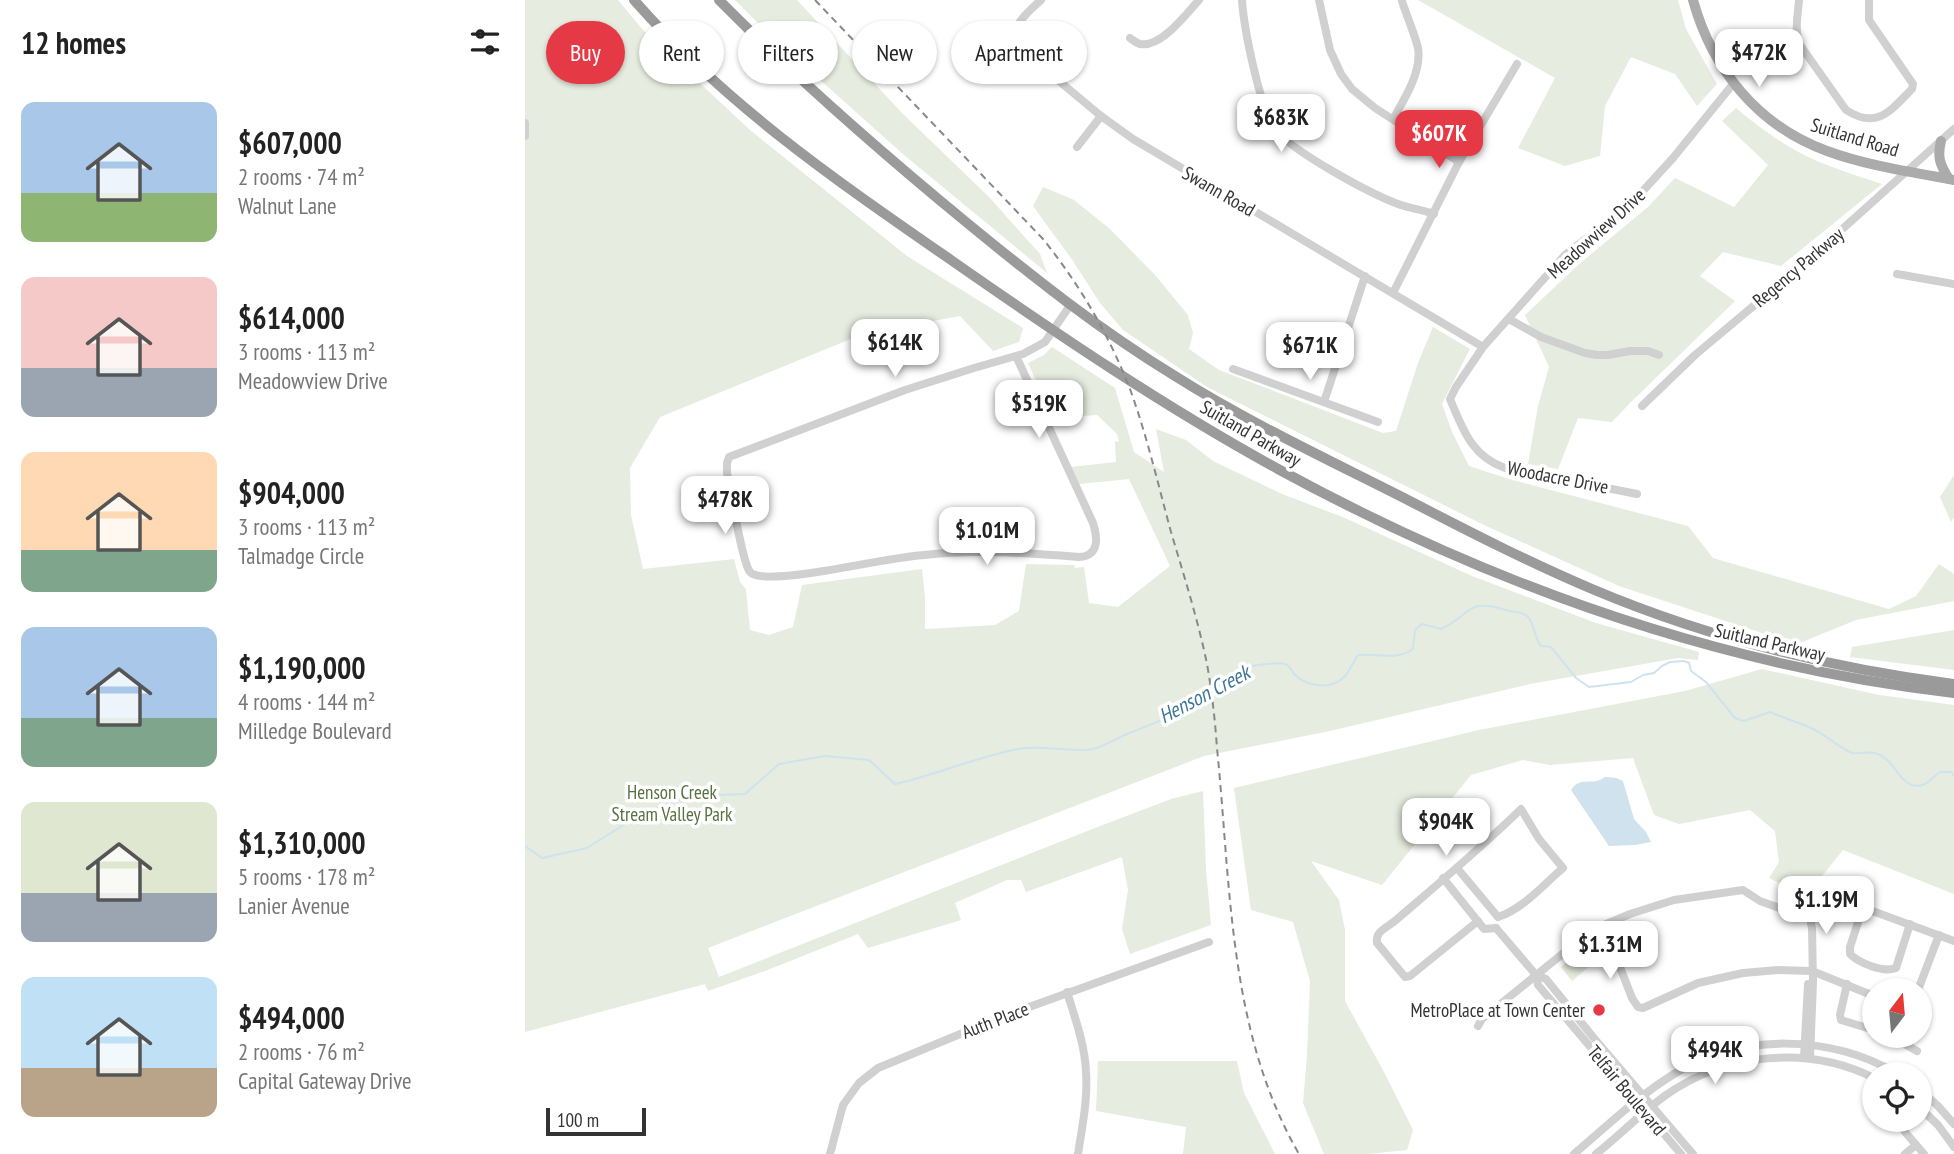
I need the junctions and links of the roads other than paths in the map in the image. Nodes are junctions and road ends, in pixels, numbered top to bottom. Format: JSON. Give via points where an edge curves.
{"nodes":[{"id":1,"x":633,"y":0,"type":"edge"},
{"id":2,"x":719,"y":0,"type":"edge"},
{"id":3,"x":1041,"y":0,"type":"edge"},
{"id":4,"x":1199,"y":0,"type":"edge"},
{"id":5,"x":1242,"y":0,"type":"edge"},
{"id":6,"x":1319,"y":0,"type":"edge"},
{"id":7,"x":1693,"y":0,"type":"edge"},
{"id":8,"x":1799,"y":0,"type":"edge"},
{"id":9,"x":1869,"y":0,"type":"edge"},
{"id":10,"x":1402,"y":1,"type":"edge"},
{"id":11,"x":1129,"y":38,"type":"dead end"},
{"id":12,"x":1517,"y":64,"type":"dead end"},
{"id":13,"x":1733,"y":84,"type":"junction"},
{"id":14,"x":1101,"y":116,"type":"junction"},
{"id":15,"x":1393,"y":119,"type":"junction"},
{"id":16,"x":525,"y":123,"type":"edge"},
{"id":17,"x":1954,"y":129,"type":"edge"},
{"id":18,"x":525,"y":136,"type":"edge"},
{"id":19,"x":1941,"y":141,"type":"junction"},
{"id":20,"x":1077,"y":147,"type":"dead end"},
{"id":21,"x":1459,"y":162,"type":"junction"},
{"id":22,"x":1908,"y":171,"type":"junction"},
{"id":23,"x":1952,"y":179,"type":"edge"},
{"id":24,"x":1434,"y":214,"type":"junction"},
{"id":25,"x":1897,"y":274,"type":"dead end"},
{"id":26,"x":1365,"y":276,"type":"junction"},
{"id":27,"x":1954,"y":284,"type":"edge"},
{"id":28,"x":1393,"y":293,"type":"junction"},
{"id":29,"x":1071,"y":304,"type":"junction"},
{"id":30,"x":1509,"y":318,"type":"junction"},
{"id":31,"x":1053,"y":330,"type":"junction"},
{"id":32,"x":1483,"y":347,"type":"junction"},
{"id":33,"x":1659,"y":355,"type":"dead end"},
{"id":34,"x":1016,"y":356,"type":"junction"},
{"id":35,"x":1233,"y":369,"type":"dead end"},
{"id":36,"x":1324,"y":402,"type":"junction"},
{"id":37,"x":1642,"y":405,"type":"dead end"},
{"id":38,"x":1378,"y":422,"type":"dead end"},
{"id":39,"x":1637,"y":494,"type":"dead end"},
{"id":40,"x":1954,"y":684,"type":"edge"},
{"id":41,"x":1954,"y":693,"type":"edge"},
{"id":42,"x":1457,"y":868,"type":"junction"},
{"id":43,"x":1443,"y":878,"type":"junction"},
{"id":44,"x":1807,"y":905,"type":"junction"},
{"id":45,"x":1489,"y":906,"type":"junction"},
{"id":46,"x":1863,"y":907,"type":"junction"},
{"id":47,"x":1499,"y":917,"type":"junction"},
{"id":48,"x":1477,"y":920,"type":"junction"},
{"id":49,"x":1910,"y":924,"type":"junction"},
{"id":50,"x":1604,"y":926,"type":"junction"},
{"id":51,"x":1496,"y":928,"type":"junction"},
{"id":52,"x":1939,"y":935,"type":"junction"},
{"id":53,"x":1954,"y":941,"type":"edge"},
{"id":54,"x":1209,"y":942,"type":"dead end"},
{"id":55,"x":1812,"y":971,"type":"junction"},
{"id":56,"x":1536,"y":975,"type":"junction"},
{"id":57,"x":1923,"y":978,"type":"edge"},
{"id":58,"x":1847,"y":984,"type":"junction"},
{"id":59,"x":1862,"y":991,"type":"edge"},
{"id":60,"x":1067,"y":992,"type":"junction"},
{"id":61,"x":1576,"y":1023,"type":"junction"},
{"id":62,"x":1478,"y":1026,"type":"dead end"},
{"id":63,"x":1862,"y":1026,"type":"edge"},
{"id":64,"x":1808,"y":1045,"type":"junction"},
{"id":65,"x":1912,"y":1048,"type":"edge"},
{"id":66,"x":1917,"y":1051,"type":"dead end"},
{"id":67,"x":1807,"y":1058,"type":"junction"},
{"id":68,"x":1873,"y":1062,"type":"edge"},
{"id":69,"x":1862,"y":1073,"type":"edge"},
{"id":70,"x":1645,"y":1095,"type":"junction"},
{"id":71,"x":1636,"y":1101,"type":"junction"},
{"id":72,"x":1932,"y":1101,"type":"edge"},
{"id":73,"x":1652,"y":1105,"type":"junction"},
{"id":74,"x":1644,"y":1112,"type":"junction"},
{"id":75,"x":1932,"y":1119,"type":"edge"},
{"id":76,"x":1954,"y":1124,"type":"edge"},
{"id":77,"x":1905,"y":1132,"type":"edge"},
{"id":78,"x":1916,"y":1145,"type":"junction"},
{"id":79,"x":1954,"y":1147,"type":"edge"},
{"id":80,"x":1922,"y":1153,"type":"edge"},
{"id":81,"x":830,"y":1154,"type":"edge"},
{"id":82,"x":1078,"y":1154,"type":"edge"},
{"id":83,"x":1574,"y":1154,"type":"edge"},
{"id":84,"x":1596,"y":1154,"type":"edge"},
{"id":85,"x":1681,"y":1154,"type":"edge"},
{"id":86,"x":1693,"y":1154,"type":"edge"},
{"id":87,"x":1905,"y":1154,"type":"edge"}],
"edges":[{"from":1,"to":31,"type":"highway","name":"Suitland Parkway","via":[[711,79],[773,132]]},
{"from":2,"to":29,"type":"highway","name":"Suitland Parkway","via":[[871,141]]},
{"from":3,"to":14,"type":"street","name":"Swann Road","via":[[1020,20],[1017,46]]},
{"from":4,"to":11,"type":"street","via":[[1153,42],[1141,44]]},
{"from":5,"to":24,"type":"street","via":[[1252,58],[1269,119],[1277,131],[1312,158],[1368,190]]},
{"from":6,"to":15,"type":"street","via":[[1330,50],[1341,74],[1363,100]]},
{"from":7,"to":13,"type":"main road","name":"Suitland Road","via":[[1712,52]]},
{"from":8,"to":9,"type":"street","via":[[1800,45],[1846,110],[1872,119],[1888,111],[1913,84],[1869,20]]},
{"from":10,"to":15,"type":"street","via":[[1418,57],[1411,84]]},
{"from":12,"to":21,"type":"street"},
{"from":13,"to":22,"type":"main road","name":"Suitland Road","via":[[1796,137],[1828,152]]},
{"from":13,"to":30,"type":"street","name":"Meadowview Drive","via":[[1630,205],[1565,255]]},
{"from":14,"to":20,"type":"street"},
{"from":14,"to":26,"type":"street","name":"Swann Road","via":[[1178,167]]},
{"from":15,"to":21,"type":"street"},
{"from":16,"to":18,"type":"street"},
{"from":17,"to":19,"type":"street","name":"Regency Parkway"},
{"from":19,"to":22,"type":"street","name":"Regency Parkway"},
{"from":19,"to":23,"type":"main road","via":[[1938,155]]},
{"from":21,"to":24,"type":"street"},
{"from":22,"to":23,"type":"main road","name":"Suitland Road"},
{"from":22,"to":37,"type":"street","name":"Regency Parkway"},
{"from":24,"to":28,"type":"street"},
{"from":25,"to":27,"type":"street"},
{"from":26,"to":28,"type":"street","name":"Swann Road"},
{"from":26,"to":36,"type":"street"},
{"from":28,"to":32,"type":"street","name":"Swann Road"},
{"from":29,"to":31,"type":"street"},
{"from":29,"to":40,"type":"highway","name":"Suitland Parkway","via":[[1153,363],[1236,412],[1592,590],[1780,652]]},
{"from":30,"to":32,"type":"street","name":"Meadowview Drive"},
{"from":30,"to":33,"type":"street","via":[[1541,337],[1585,353],[1648,351]]},
{"from":31,"to":34,"type":"street","via":[[1041,345]]},
{"from":31,"to":41,"type":"highway","name":"Suitland Parkway","via":[[1277,469],[1403,533],[1510,580],[1633,624],[1741,655]]},
{"from":32,"to":39,"type":"street","name":"Woodacre Drive","via":[[1450,399],[1475,449],[1505,468]]},
{"from":34,"to":34,"type":"street","via":[[905,390],[732,455],[726,466],[749,570],[766,577],[926,554],[1086,556],[1093,552],[1096,537],[1088,513]]},
{"from":35,"to":36,"type":"street"},
{"from":36,"to":38,"type":"street"},
{"from":42,"to":43,"type":"street"},
{"from":42,"to":45,"type":"street"},
{"from":42,"to":47,"type":"street","via":[[1521,809],[1563,869]]},
{"from":43,"to":48,"type":"street","name":"Telfair Boulevard"},
{"from":43,"to":48,"type":"street","via":[[1378,933],[1377,943],[1405,977],[1410,976]]},
{"from":44,"to":46,"type":"street","via":[[1837,898]]},
{"from":44,"to":50,"type":"street","via":[[1782,909],[1743,890],[1721,892],[1674,900]]},
{"from":44,"to":55,"type":"street"},
{"from":45,"to":47,"type":"street"},
{"from":45,"to":48,"type":"street"},
{"from":46,"to":49,"type":"street"},
{"from":46,"to":49,"type":"street","via":[[1850,954],[1869,965],[1891,971],[1896,968]]},
{"from":47,"to":51,"type":"street"},
{"from":48,"to":51,"type":"street","name":"Telfair Boulevard","via":[[1484,929]]},
{"from":49,"to":52,"type":"street"},
{"from":50,"to":55,"type":"street","via":[[1638,1007],[1716,978]]},
{"from":50,"to":56,"type":"street","via":[[1592,930]]},
{"from":51,"to":56,"type":"street","name":"Telfair Boulevard"},
{"from":52,"to":53,"type":"street"},
{"from":52,"to":57,"type":"street"},
{"from":54,"to":60,"type":"street","name":"Auth Place"},
{"from":55,"to":58,"type":"street"},
{"from":55,"to":64,"type":"street"},
{"from":56,"to":61,"type":"street","name":"Telfair Boulevard","via":[[1546,979]]},
{"from":56,"to":62,"type":"street"},
{"from":58,"to":59,"type":"street"},
{"from":58,"to":63,"type":"street","via":[[1841,1020]]},
{"from":60,"to":81,"type":"street","name":"Auth Place","via":[[878,1068],[843,1105]]},
{"from":60,"to":82,"type":"street","via":[[1087,1075]]},
{"from":61,"to":70,"type":"street","name":"Telfair Boulevard"},
{"from":61,"to":71,"type":"street","name":"Telfair Boulevard"},
{"from":64,"to":67,"type":"street"},
{"from":64,"to":68,"type":"street"},
{"from":64,"to":70,"type":"street","via":[[1772,1044],[1720,1053],[1676,1072]]},
{"from":65,"to":66,"type":"street"},
{"from":67,"to":69,"type":"street"},
{"from":67,"to":73,"type":"street","via":[[1756,1059],[1725,1067],[1693,1078]]},
{"from":70,"to":71,"type":"street"},
{"from":70,"to":73,"type":"street","name":"Telfair Boulevard"},
{"from":71,"to":74,"type":"street","name":"Telfair Boulevard"},
{"from":71,"to":83,"type":"street"},
{"from":72,"to":76,"type":"street"},
{"from":73,"to":74,"type":"street"},
{"from":73,"to":86,"type":"street","name":"Telfair Boulevard"},
{"from":74,"to":84,"type":"street"},
{"from":74,"to":85,"type":"street","name":"Telfair Boulevard"},
{"from":75,"to":79,"type":"street"},
{"from":77,"to":78,"type":"street"},
{"from":78,"to":80,"type":"street"},
{"from":78,"to":87,"type":"street"}]}
